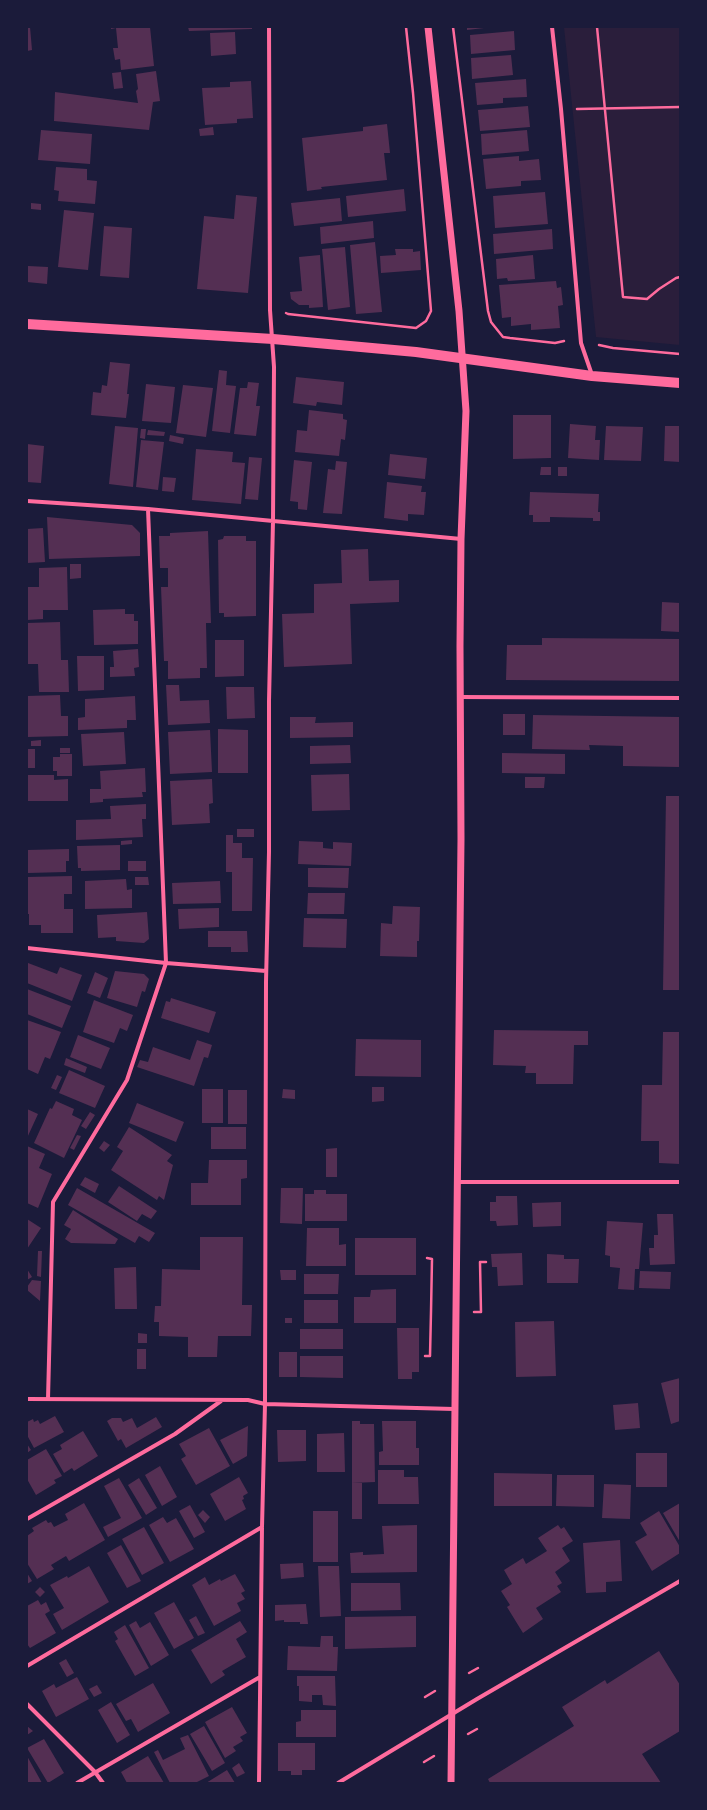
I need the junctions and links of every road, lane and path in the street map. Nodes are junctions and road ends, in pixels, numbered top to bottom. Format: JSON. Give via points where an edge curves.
{"nodes":[{"id":1,"x":269,"y":27,"type":"edge"},
{"id":2,"x":406,"y":27,"type":"edge"},
{"id":3,"x":428,"y":27,"type":"edge"},
{"id":4,"x":453,"y":27,"type":"edge"},
{"id":5,"x":552,"y":27,"type":"edge"},
{"id":6,"x":597,"y":27,"type":"edge"},
{"id":7,"x":680,"y":107,"type":"edge"},
{"id":8,"x":605,"y":108,"type":"junction"},
{"id":9,"x":561,"y":109,"type":"junction"},
{"id":10,"x":680,"y":278,"type":"edge"},
{"id":11,"x":270,"y":310,"type":"junction"},
{"id":12,"x":27,"y":324,"type":"edge"},
{"id":13,"x":510,"y":338,"type":"dead end"},
{"id":14,"x":273,"y":339,"type":"junction"},
{"id":15,"x":463,"y":358,"type":"junction"},
{"id":16,"x":592,"y":376,"type":"junction"},
{"id":17,"x":680,"y":383,"type":"edge"},
{"id":18,"x":27,"y":501,"type":"edge"},
{"id":19,"x":148,"y":509,"type":"junction"},
{"id":20,"x":273,"y":521,"type":"junction"},
{"id":21,"x":461,"y":539,"type":"junction"},
{"id":22,"x":460,"y":697,"type":"junction"},
{"id":23,"x":680,"y":698,"type":"edge"},
{"id":24,"x":27,"y":948,"type":"edge"},
{"id":25,"x":166,"y":963,"type":"junction"},
{"id":26,"x":266,"y":971,"type":"junction"},
{"id":27,"x":457,"y":1182,"type":"junction"},
{"id":28,"x":680,"y":1182,"type":"edge"},
{"id":29,"x":427,"y":1258,"type":"dead end"},
{"id":30,"x":486,"y":1262,"type":"dead end"},
{"id":31,"x":481,"y":1312,"type":"dead end"},
{"id":32,"x":425,"y":1356,"type":"dead end"},
{"id":33,"x":27,"y":1399,"type":"edge"},
{"id":34,"x":48,"y":1399,"type":"junction"},
{"id":35,"x":222,"y":1400,"type":"junction"},
{"id":36,"x":265,"y":1404,"type":"junction"},
{"id":37,"x":454,"y":1409,"type":"junction"},
{"id":38,"x":27,"y":1519,"type":"edge"},
{"id":39,"x":262,"y":1527,"type":"junction"},
{"id":40,"x":680,"y":1581,"type":"edge"},
{"id":41,"x":27,"y":1666,"type":"edge"},
{"id":42,"x":260,"y":1677,"type":"junction"},
{"id":43,"x":27,"y":1704,"type":"edge"},
{"id":44,"x":453,"y":1714,"type":"junction"},
{"id":45,"x":95,"y":1772,"type":"junction"},
{"id":46,"x":77,"y":1783,"type":"edge"},
{"id":47,"x":103,"y":1783,"type":"edge"},
{"id":48,"x":259,"y":1783,"type":"edge"},
{"id":49,"x":338,"y":1783,"type":"edge"},
{"id":50,"x":451,"y":1783,"type":"edge"}],
"edges":[{"from":1,"to":11,"type":"street"},
{"from":2,"to":11,"type":"path","via":[[431,311],[426,322],[416,328],[408,328]]},
{"from":3,"to":15,"type":"street"},
{"from":4,"to":13,"type":"path","via":[[488,311],[497,331],[503,337]]},
{"from":5,"to":9,"type":"street"},
{"from":6,"to":8,"type":"path"},
{"from":7,"to":8,"type":"path"},
{"from":8,"to":9,"type":"path"},
{"from":8,"to":10,"type":"path","via":[[623,297],[647,299]]},
{"from":9,"to":16,"type":"street","via":[[580,343]]},
{"from":11,"to":14,"type":"street"},
{"from":12,"to":14,"type":"main road"},
{"from":14,"to":15,"type":"main road"},
{"from":14,"to":20,"type":"street"},
{"from":15,"to":16,"type":"main road"},
{"from":15,"to":21,"type":"street","via":[[466,411]]},
{"from":16,"to":17,"type":"main road"},
{"from":18,"to":19,"type":"street"},
{"from":19,"to":20,"type":"street"},
{"from":19,"to":25,"type":"street"},
{"from":20,"to":21,"type":"street"},
{"from":20,"to":26,"type":"street"},
{"from":21,"to":22,"type":"street"},
{"from":22,"to":23,"type":"street"},
{"from":22,"to":27,"type":"street"},
{"from":24,"to":25,"type":"street"},
{"from":25,"to":26,"type":"street"},
{"from":25,"to":34,"type":"street","via":[[127,1080],[53,1202]]},
{"from":26,"to":36,"type":"street"},
{"from":27,"to":28,"type":"street"},
{"from":27,"to":37,"type":"street"},
{"from":29,"to":32,"type":"path","via":[[432,1259],[431,1312],[430,1356]]},
{"from":30,"to":31,"type":"path","via":[[480,1262]]},
{"from":33,"to":34,"type":"street"},
{"from":34,"to":35,"type":"street"},
{"from":35,"to":36,"type":"street","via":[[248,1400]]},
{"from":35,"to":38,"type":"street","via":[[175,1434]]},
{"from":36,"to":37,"type":"street"},
{"from":36,"to":39,"type":"street"},
{"from":37,"to":44,"type":"street"},
{"from":39,"to":41,"type":"street"},
{"from":39,"to":42,"type":"street"},
{"from":40,"to":44,"type":"street"},
{"from":42,"to":45,"type":"street"},
{"from":42,"to":48,"type":"street"},
{"from":43,"to":45,"type":"street"},
{"from":44,"to":49,"type":"street"},
{"from":44,"to":50,"type":"street"},
{"from":45,"to":46,"type":"street"},
{"from":45,"to":47,"type":"street"}]}
